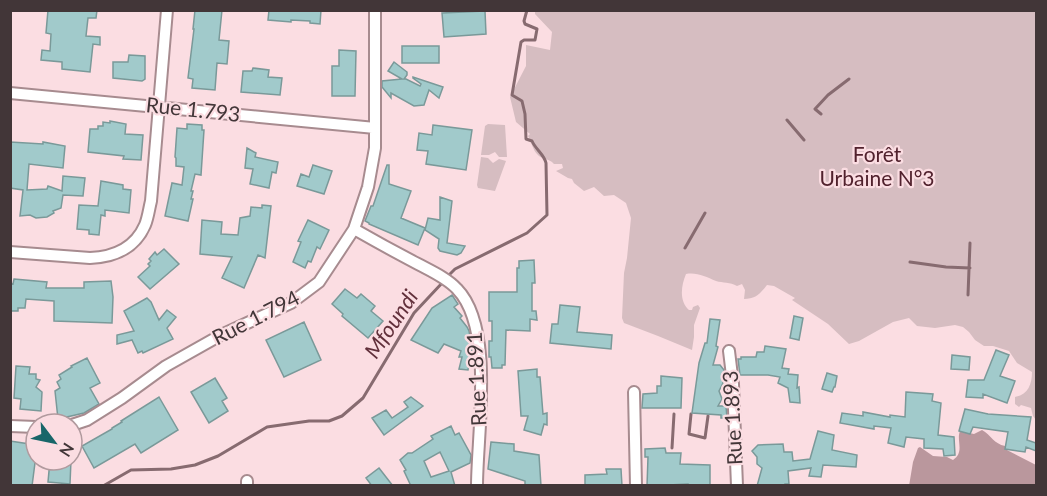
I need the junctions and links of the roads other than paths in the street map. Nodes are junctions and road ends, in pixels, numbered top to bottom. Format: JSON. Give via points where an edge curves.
{"nodes":[{"id":1,"x":167,"y":10,"type":"edge"},
{"id":2,"x":375,"y":10,"type":"edge"},
{"id":3,"x":10,"y":93,"type":"edge"},
{"id":4,"x":159,"y":106,"type":"junction"},
{"id":5,"x":375,"y":128,"type":"junction"},
{"id":6,"x":354,"y":229,"type":"junction"},
{"id":7,"x":10,"y":252,"type":"edge"},
{"id":8,"x":729,"y":351,"type":"dead end"},
{"id":9,"x":634,"y":392,"type":"dead end"},
{"id":10,"x":84,"y":421,"type":"edge"},
{"id":11,"x":477,"y":486,"type":"edge"},
{"id":12,"x":636,"y":486,"type":"edge"},
{"id":13,"x":737,"y":486,"type":"edge"}],
"edges":[{"from":1,"to":4,"type":"street"},
{"from":2,"to":5,"type":"street","name":"Rue 1.794"},
{"from":3,"to":4,"type":"street","name":"Rue 1.793"},
{"from":4,"to":5,"type":"street","name":"Rue 1.793"},
{"from":4,"to":7,"type":"street","via":[[151,201],[146,224],[134,241],[103,257]]},
{"from":5,"to":6,"type":"street","name":"Rue 1.794","via":[[373,165]]},
{"from":6,"to":10,"type":"street","name":"Rue 1.794","via":[[319,282],[291,303],[175,360]]},
{"from":6,"to":11,"type":"street","name":"Rue 1.891","via":[[436,274],[463,295],[479,342],[482,410]]},
{"from":8,"to":13,"type":"street","name":"Rue 1.893"},
{"from":9,"to":12,"type":"street"}]}
